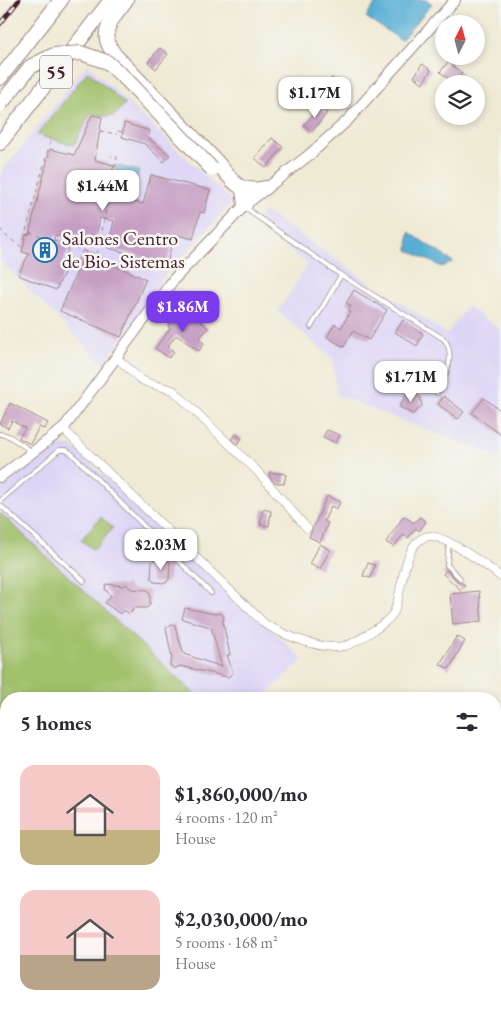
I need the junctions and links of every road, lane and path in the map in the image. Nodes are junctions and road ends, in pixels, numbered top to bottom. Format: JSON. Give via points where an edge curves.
{"nodes":[{"id":1,"x":61,"y":0,"type":"edge"},
{"id":2,"x":111,"y":0,"type":"edge"},
{"id":3,"x":126,"y":0,"type":"edge"},
{"id":4,"x":455,"y":0,"type":"edge"},
{"id":5,"x":0,"y":78,"type":"edge"},
{"id":6,"x":0,"y":105,"type":"edge"},
{"id":7,"x":100,"y":131,"type":"dead end"},
{"id":8,"x":118,"y":131,"type":"dead end"},
{"id":9,"x":122,"y":132,"type":"dead end"},
{"id":10,"x":117,"y":134,"type":"dead end"},
{"id":11,"x":50,"y":142,"type":"dead end"},
{"id":12,"x":0,"y":143,"type":"edge"},
{"id":13,"x":111,"y":156,"type":"dead end"},
{"id":14,"x":229,"y":177,"type":"junction"},
{"id":15,"x":265,"y":188,"type":"junction"},
{"id":16,"x":243,"y":189,"type":"junction"},
{"id":17,"x":245,"y":205,"type":"junction"},
{"id":18,"x":0,"y":229,"type":"edge"},
{"id":19,"x":23,"y":248,"type":"dead end"},
{"id":20,"x":83,"y":249,"type":"junction"},
{"id":21,"x":77,"y":272,"type":"dead end"},
{"id":22,"x":341,"y":276,"type":"junction"},
{"id":23,"x":311,"y":327,"type":"dead end"},
{"id":24,"x":116,"y":358,"type":"junction"},
{"id":25,"x":437,"y":393,"type":"dead end"},
{"id":26,"x":64,"y":429,"type":"junction"},
{"id":27,"x":0,"y":434,"type":"edge"},
{"id":28,"x":33,"y":453,"type":"junction"},
{"id":29,"x":0,"y":477,"type":"edge"},
{"id":30,"x":0,"y":501,"type":"edge"},
{"id":31,"x":0,"y":505,"type":"edge"},
{"id":32,"x":307,"y":528,"type":"dead end"},
{"id":33,"x":449,"y":542,"type":"junction"},
{"id":34,"x":501,"y":577,"type":"edge"},
{"id":35,"x":460,"y":578,"type":"dead end"},
{"id":36,"x":84,"y":580,"type":"dead end"},
{"id":37,"x":211,"y":593,"type":"dead end"}],
"edges":[{"from":1,"to":5,"type":"highway","number":"55"},
{"from":2,"to":12,"type":"highway","number":"55"},
{"from":3,"to":14,"type":"highway","via":[[107,33],[107,41],[115,55]]},
{"from":4,"to":15,"type":"street","via":[[348,120]]},
{"from":6,"to":14,"type":"highway","bridge":true,"via":[[30,67],[54,55],[80,53],[107,62],[212,170]]},
{"from":7,"to":10,"type":"path"},
{"from":8,"to":9,"type":"path"},
{"from":11,"to":20,"type":"path","via":[[26,231]]},
{"from":13,"to":20,"type":"path","via":[[117,157],[97,255]]},
{"from":14,"to":16,"type":"highway"},
{"from":15,"to":16,"type":"highway"},
{"from":15,"to":17,"type":"street"},
{"from":16,"to":17,"type":"highway"},
{"from":17,"to":22,"type":"lane"},
{"from":17,"to":24,"type":"street","via":[[174,278]]},
{"from":18,"to":19,"type":"path"},
{"from":20,"to":21,"type":"path","via":[[72,270]]},
{"from":22,"to":23,"type":"lane"},
{"from":22,"to":25,"type":"lane","via":[[444,339],[450,349],[450,357]]},
{"from":24,"to":26,"type":"street"},
{"from":24,"to":32,"type":"street","via":[[140,379],[173,390],[257,471]]},
{"from":26,"to":28,"type":"street"},
{"from":26,"to":33,"type":"street","via":[[265,624],[308,643],[344,646],[381,626],[394,611],[403,574],[417,543],[428,536],[438,536]]},
{"from":27,"to":28,"type":"lane","via":[[9,436]]},
{"from":28,"to":29,"type":"street"},
{"from":30,"to":37,"type":"lane","via":[[59,450],[66,450]]},
{"from":31,"to":36,"type":"lane"},
{"from":33,"to":34,"type":"street"},
{"from":33,"to":35,"type":"lane","via":[[447,565]]}]}
